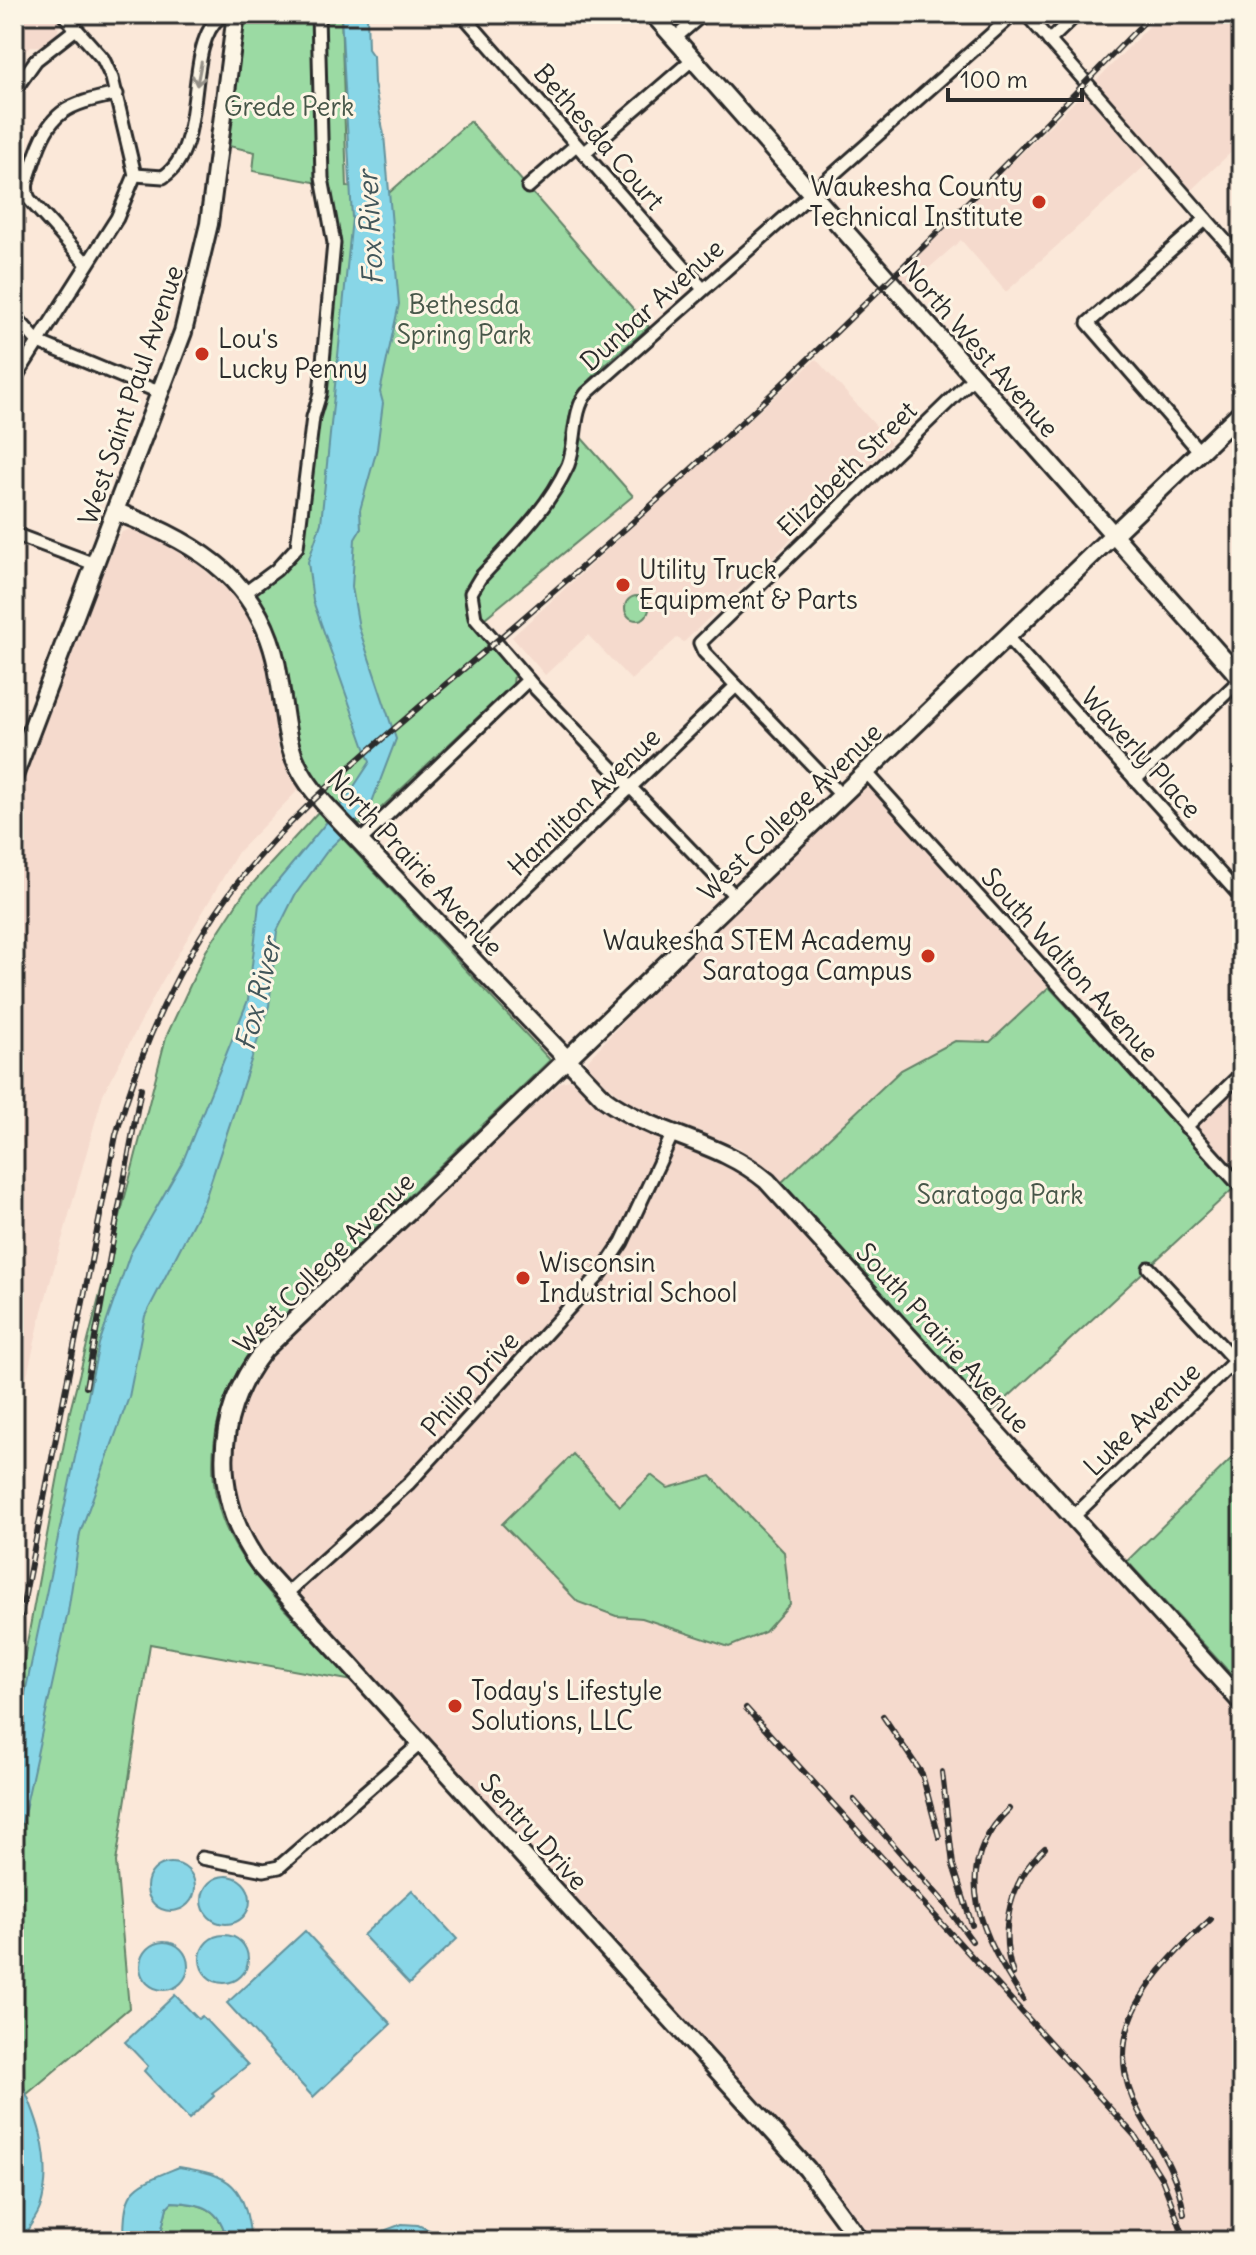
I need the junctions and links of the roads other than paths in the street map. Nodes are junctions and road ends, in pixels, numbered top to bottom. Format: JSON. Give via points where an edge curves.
{"nodes":[{"id":1,"x":63,"y":14,"type":"edge"},
{"id":2,"x":318,"y":14,"type":"edge"},
{"id":3,"x":462,"y":14,"type":"edge"},
{"id":4,"x":653,"y":14,"type":"edge"},
{"id":5,"x":703,"y":14,"type":"edge"},
{"id":6,"x":1014,"y":14,"type":"edge"},
{"id":7,"x":1026,"y":14,"type":"edge"},
{"id":8,"x":1077,"y":14,"type":"edge"},
{"id":9,"x":236,"y":15,"type":"edge"},
{"id":10,"x":76,"y":29,"type":"junction"},
{"id":11,"x":675,"y":38,"type":"junction"},
{"id":12,"x":1049,"y":41,"type":"junction"},
{"id":13,"x":693,"y":59,"type":"junction"},
{"id":14,"x":14,"y":91,"type":"edge"},
{"id":15,"x":117,"y":94,"type":"junction"},
{"id":16,"x":580,"y":149,"type":"junction"},
{"id":17,"x":135,"y":175,"type":"junction"},
{"id":18,"x":528,"y":187,"type":"dead end"},
{"id":19,"x":810,"y":194,"type":"junction"},
{"id":20,"x":1206,"y":219,"type":"junction"},
{"id":21,"x":1242,"y":260,"type":"edge"},
{"id":22,"x":87,"y":264,"type":"junction"},
{"id":23,"x":703,"y":289,"type":"junction"},
{"id":24,"x":14,"y":315,"type":"edge"},
{"id":25,"x":38,"y":342,"type":"junction"},
{"id":26,"x":973,"y":378,"type":"junction"},
{"id":27,"x":14,"y":380,"type":"edge"},
{"id":28,"x":161,"y":393,"type":"junction"},
{"id":29,"x":1242,"y":411,"type":"edge"},
{"id":30,"x":1200,"y":452,"type":"junction"},
{"id":31,"x":117,"y":512,"type":"junction"},
{"id":32,"x":14,"y":534,"type":"edge"},
{"id":33,"x":1112,"y":536,"type":"junction"},
{"id":34,"x":97,"y":565,"type":"junction"},
{"id":35,"x":245,"y":593,"type":"junction"},
{"id":36,"x":1007,"y":637,"type":"junction"},
{"id":37,"x":528,"y":680,"type":"junction"},
{"id":38,"x":1241,"y":680,"type":"edge"},
{"id":39,"x":736,"y":686,"type":"junction"},
{"id":40,"x":22,"y":735,"type":"edge"},
{"id":41,"x":866,"y":772,"type":"junction"},
{"id":42,"x":14,"y":776,"type":"edge"},
{"id":43,"x":1135,"y":780,"type":"junction"},
{"id":44,"x":631,"y":788,"type":"junction"},
{"id":45,"x":841,"y":795,"type":"junction"},
{"id":46,"x":355,"y":836,"type":"junction"},
{"id":47,"x":736,"y":897,"type":"junction"},
{"id":48,"x":1242,"y":898,"type":"edge"},
{"id":49,"x":462,"y":949,"type":"junction"},
{"id":50,"x":568,"y":1061,"type":"junction"},
{"id":51,"x":1242,"y":1073,"type":"edge"},
{"id":52,"x":1186,"y":1127,"type":"junction"},
{"id":53,"x":673,"y":1133,"type":"junction"},
{"id":54,"x":1242,"y":1188,"type":"edge"},
{"id":55,"x":1149,"y":1268,"type":"dead end"},
{"id":56,"x":1238,"y":1358,"type":"edge"},
{"id":57,"x":226,"y":1433,"type":"joint"},
{"id":58,"x":1073,"y":1517,"type":"junction"},
{"id":59,"x":286,"y":1594,"type":"junction"},
{"id":60,"x":1242,"y":1703,"type":"edge"},
{"id":61,"x":421,"y":1743,"type":"junction"},
{"id":62,"x":202,"y":1858,"type":"dead end"},
{"id":63,"x":860,"y":2241,"type":"edge"}],
"edges":[{"from":1,"to":10,"type":"street"},
{"from":2,"to":35,"type":"street","via":[[322,178],[334,243],[320,394],[297,547]]},
{"from":3,"to":16,"type":"street","name":"Bethesda Court"},
{"from":4,"to":11,"type":"street","name":"North West Avenue"},
{"from":5,"to":11,"type":"street"},
{"from":6,"to":19,"type":"street","name":"Dunbar Avenue"},
{"from":7,"to":12,"type":"street"},
{"from":8,"to":12,"type":"street"},
{"from":9,"to":17,"type":"street","one_way":true,"via":[[220,17],[207,37],[187,141],[176,166],[163,177]]},
{"from":9,"to":28,"type":"street","name":"West Saint Paul Avenue","via":[[206,241]]},
{"from":10,"to":14,"type":"street","via":[[36,60]]},
{"from":10,"to":15,"type":"street","via":[[103,59]]},
{"from":11,"to":13,"type":"street","name":"North West Avenue"},
{"from":12,"to":20,"type":"street"},
{"from":13,"to":16,"type":"street"},
{"from":13,"to":19,"type":"street","name":"North West Avenue"},
{"from":15,"to":17,"type":"street"},
{"from":15,"to":22,"type":"street","via":[[79,102],[55,116],[41,137],[26,185],[29,199]]},
{"from":16,"to":18,"type":"street"},
{"from":16,"to":23,"type":"street","name":"Bethesda Court"},
{"from":17,"to":22,"type":"street","via":[[129,196]]},
{"from":19,"to":23,"type":"street","name":"Dunbar Avenue"},
{"from":19,"to":26,"type":"street","name":"North West Avenue"},
{"from":20,"to":21,"type":"street"},
{"from":20,"to":30,"type":"street","via":[[1088,323]]},
{"from":22,"to":25,"type":"street"},
{"from":23,"to":37,"type":"street","name":"Dunbar Avenue","via":[[584,397],[571,456],[556,487],[474,586],[470,602],[475,618]]},
{"from":24,"to":25,"type":"street"},
{"from":25,"to":27,"type":"street"},
{"from":25,"to":28,"type":"street"},
{"from":26,"to":33,"type":"street","name":"North West Avenue"},
{"from":26,"to":39,"type":"street","name":"Elizabeth Street","via":[[702,639],[701,646]]},
{"from":28,"to":31,"type":"street","name":"West Saint Paul Avenue"},
{"from":29,"to":30,"type":"street","name":"West College Avenue"},
{"from":30,"to":33,"type":"street","name":"West College Avenue"},
{"from":31,"to":34,"type":"street","name":"West Saint Paul Avenue"},
{"from":31,"to":35,"type":"street","name":"North Prairie Avenue","via":[[193,545]]},
{"from":32,"to":34,"type":"street"},
{"from":33,"to":36,"type":"street","name":"West College Avenue"},
{"from":33,"to":38,"type":"street","name":"North West Avenue"},
{"from":34,"to":40,"type":"street","name":"West Saint Paul Avenue"},
{"from":35,"to":46,"type":"street","name":"North Prairie Avenue","via":[[275,656],[291,752],[309,786]]},
{"from":36,"to":41,"type":"street","name":"West College Avenue"},
{"from":36,"to":43,"type":"street","name":"Waverly Place"},
{"from":37,"to":44,"type":"street","name":"Dunbar Avenue"},
{"from":37,"to":46,"type":"street"},
{"from":38,"to":43,"type":"street"},
{"from":39,"to":44,"type":"street","name":"Hamilton Avenue"},
{"from":39,"to":45,"type":"street"},
{"from":40,"to":42,"type":"street","name":"West Saint Paul Avenue"},
{"from":41,"to":45,"type":"street","name":"West College Avenue"},
{"from":41,"to":52,"type":"street","name":"South Walton Avenue"},
{"from":43,"to":48,"type":"street","name":"Waverly Place"},
{"from":44,"to":47,"type":"street","name":"Dunbar Avenue"},
{"from":44,"to":49,"type":"street","name":"Hamilton Avenue"},
{"from":45,"to":47,"type":"street","name":"West College Avenue"},
{"from":46,"to":49,"type":"street","name":"North Prairie Avenue"},
{"from":47,"to":50,"type":"street","name":"West College Avenue"},
{"from":49,"to":50,"type":"street","name":"North Prairie Avenue"},
{"from":50,"to":53,"type":"street","name":"South Prairie Avenue","via":[[620,1109]]},
{"from":50,"to":57,"type":"street","name":"West College Avenue","via":[[264,1350],[241,1385]]},
{"from":51,"to":52,"type":"street"},
{"from":52,"to":54,"type":"street","name":"South Walton Avenue"},
{"from":53,"to":58,"type":"street","name":"South Prairie Avenue","via":[[731,1155],[767,1181]]},
{"from":53,"to":59,"type":"street","name":"Philip Drive","via":[[622,1242],[602,1272],[408,1484]]},
{"from":55,"to":56,"type":"street"},
{"from":56,"to":58,"type":"street","name":"Luke Avenue"},
{"from":57,"to":59,"type":"street","name":"Sentry Drive","via":[[224,1479],[237,1526],[255,1558]]},
{"from":58,"to":60,"type":"street","name":"South Prairie Avenue"},
{"from":59,"to":61,"type":"street","name":"Sentry Drive"},
{"from":61,"to":62,"type":"street","via":[[279,1867],[264,1870]]},
{"from":61,"to":63,"type":"street","name":"Sentry Drive","via":[[807,2169]]}]}
